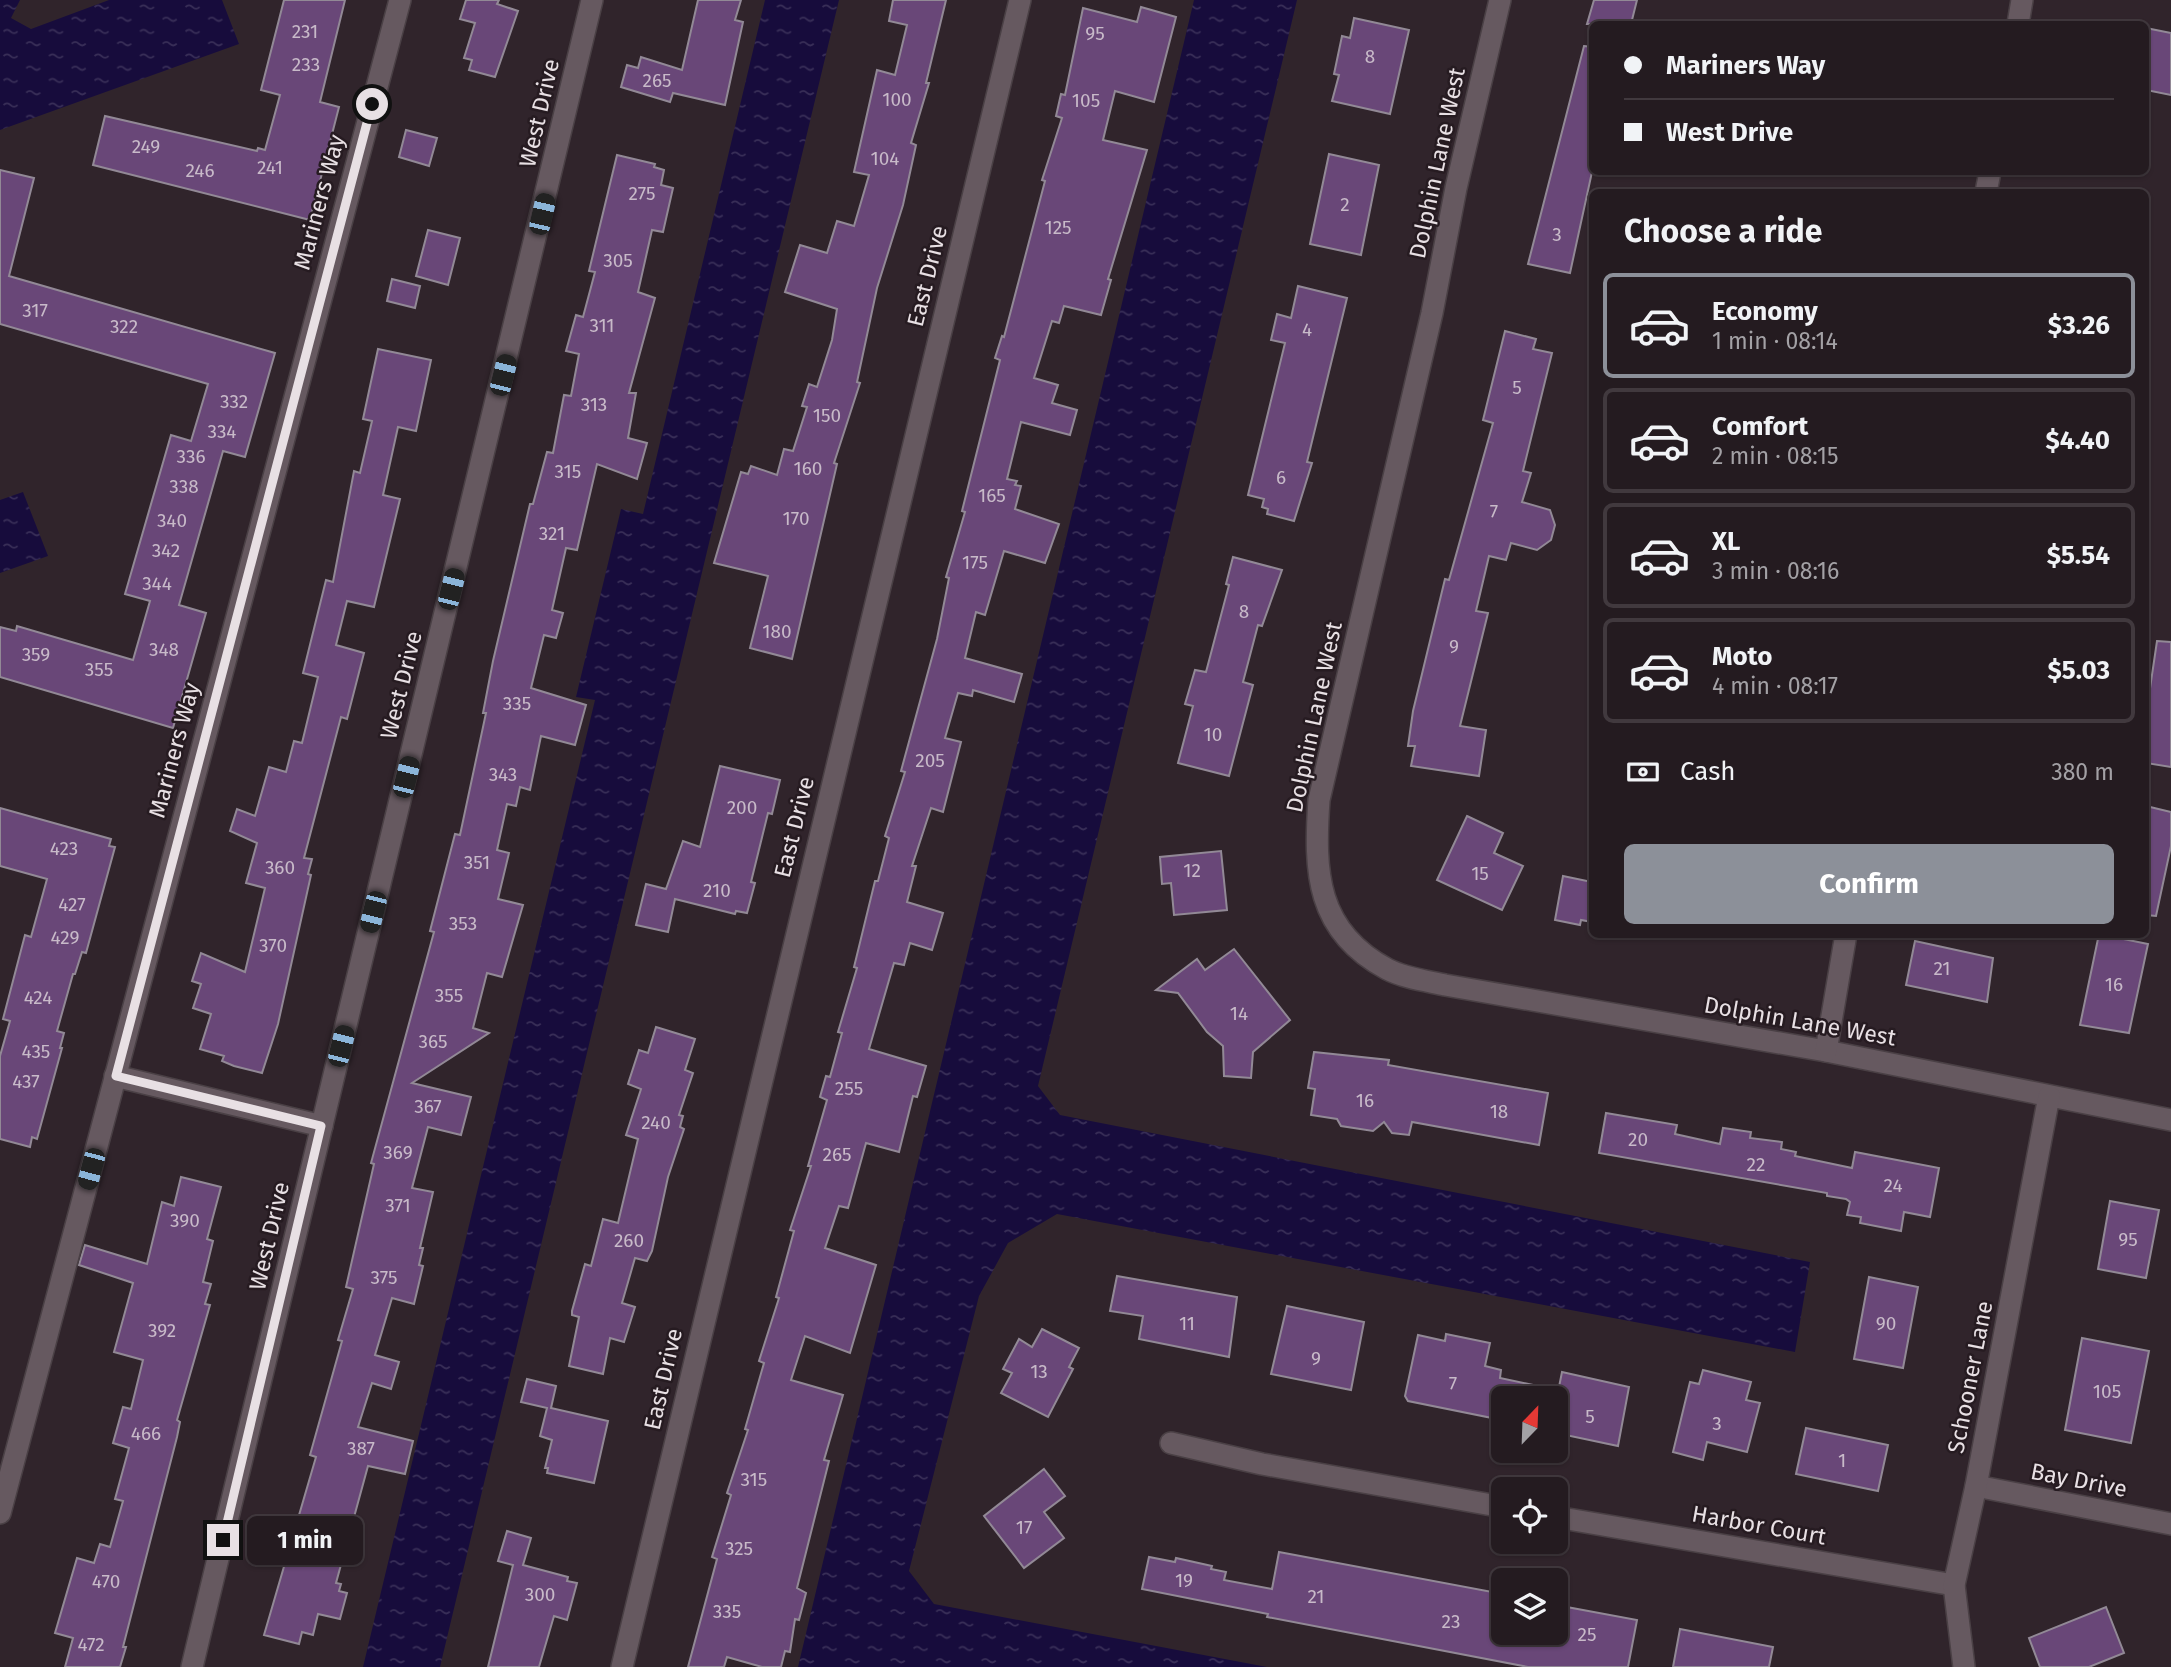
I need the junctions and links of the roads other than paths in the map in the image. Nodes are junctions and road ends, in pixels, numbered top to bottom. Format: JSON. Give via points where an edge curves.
{"nodes":[{"id":1,"x":400,"y":0,"type":"edge"},
{"id":2,"x":592,"y":0,"type":"edge"},
{"id":3,"x":1020,"y":0,"type":"edge"},
{"id":4,"x":1500,"y":0,"type":"edge"},
{"id":5,"x":2022,"y":0,"type":"edge"},
{"id":6,"x":2018,"y":21,"type":"edge"},
{"id":7,"x":1845,"y":938,"type":"edge"},
{"id":8,"x":1826,"y":1051,"type":"junction"},
{"id":9,"x":116,"y":1076,"type":"junction"},
{"id":10,"x":2049,"y":1096,"type":"junction"},
{"id":11,"x":2171,"y":1120,"type":"edge"},
{"id":12,"x":321,"y":1126,"type":"junction"},
{"id":13,"x":1171,"y":1443,"type":"dead end"},
{"id":14,"x":1976,"y":1486,"type":"junction"},
{"id":15,"x":1491,"y":1505,"type":"edge"},
{"id":16,"x":0,"y":1513,"type":"edge"},
{"id":17,"x":1568,"y":1519,"type":"edge"},
{"id":18,"x":2171,"y":1524,"type":"edge"},
{"id":19,"x":1954,"y":1585,"type":"junction"},
{"id":20,"x":192,"y":1667,"type":"edge"},
{"id":21,"x":622,"y":1667,"type":"edge"},
{"id":22,"x":1964,"y":1667,"type":"edge"}],
"edges":[{"from":1,"to":9,"type":"street","name":"Mariners Way"},
{"from":2,"to":12,"type":"street","name":"West Drive"},
{"from":3,"to":21,"type":"street","name":"East Drive"},
{"from":4,"to":8,"type":"street","name":"Dolphin Lane West","via":[[1319,800],[1315,850],[1323,901],[1351,942],[1388,970],[1445,985]]},
{"from":5,"to":6,"type":"street"},
{"from":7,"to":8,"type":"street"},
{"from":8,"to":10,"type":"street","name":"Dolphin Lane West"},
{"from":9,"to":12,"type":"street"},
{"from":9,"to":16,"type":"street","name":"Mariners Way"},
{"from":10,"to":11,"type":"street","name":"Dolphin Lane West"},
{"from":10,"to":14,"type":"street","name":"Schooner Lane"},
{"from":12,"to":20,"type":"street","name":"West Drive"},
{"from":13,"to":15,"type":"street"},
{"from":14,"to":18,"type":"street","name":"Bay Drive"},
{"from":14,"to":19,"type":"street","name":"Schooner Lane"},
{"from":17,"to":19,"type":"street","name":"Harbor Court"},
{"from":19,"to":22,"type":"street","name":"Schooner Lane"}]}
